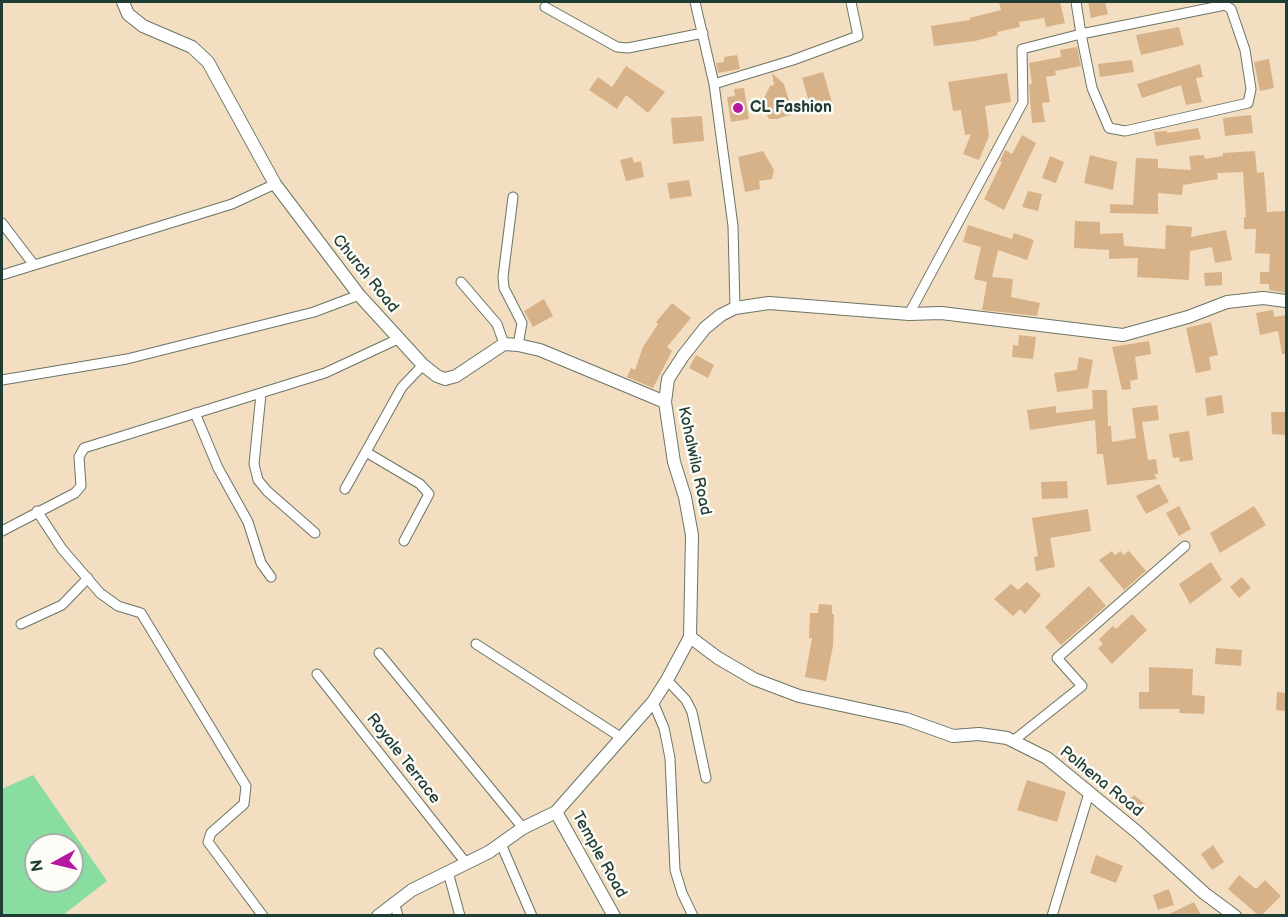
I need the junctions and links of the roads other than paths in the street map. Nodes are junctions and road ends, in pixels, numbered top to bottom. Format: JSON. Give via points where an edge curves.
{"nodes":[{"id":1,"x":123,"y":2,"type":"edge"},
{"id":2,"x":695,"y":2,"type":"edge"},
{"id":3,"x":851,"y":2,"type":"edge"},
{"id":4,"x":1076,"y":2,"type":"edge"},
{"id":5,"x":545,"y":7,"type":"dead end"},
{"id":6,"x":703,"y":33,"type":"junction"},
{"id":7,"x":1081,"y":34,"type":"junction"},
{"id":8,"x":714,"y":84,"type":"junction"},
{"id":9,"x":274,"y":184,"type":"junction"},
{"id":10,"x":513,"y":197,"type":"dead end"},
{"id":11,"x":2,"y":223,"type":"edge"},
{"id":12,"x":34,"y":265,"type":"junction"},
{"id":13,"x":2,"y":274,"type":"edge"},
{"id":14,"x":461,"y":282,"type":"dead end"},
{"id":15,"x":359,"y":295,"type":"junction"},
{"id":16,"x":1287,"y":301,"type":"edge"},
{"id":17,"x":735,"y":308,"type":"junction"},
{"id":18,"x":909,"y":314,"type":"junction"},
{"id":19,"x":398,"y":339,"type":"junction"},
{"id":20,"x":504,"y":344,"type":"junction"},
{"id":21,"x":518,"y":345,"type":"junction"},
{"id":22,"x":423,"y":365,"type":"junction"},
{"id":23,"x":2,"y":380,"type":"edge"},
{"id":24,"x":261,"y":394,"type":"junction"},
{"id":25,"x":665,"y":402,"type":"junction"},
{"id":26,"x":195,"y":413,"type":"junction"},
{"id":27,"x":366,"y":452,"type":"junction"},
{"id":28,"x":345,"y":489,"type":"dead end"},
{"id":29,"x":37,"y":511,"type":"junction"},
{"id":30,"x":2,"y":531,"type":"edge"},
{"id":31,"x":315,"y":533,"type":"dead end"},
{"id":32,"x":404,"y":541,"type":"dead end"},
{"id":33,"x":1185,"y":546,"type":"dead end"},
{"id":34,"x":271,"y":577,"type":"dead end"},
{"id":35,"x":88,"y":578,"type":"junction"},
{"id":36,"x":21,"y":624,"type":"dead end"},
{"id":37,"x":690,"y":637,"type":"junction"},
{"id":38,"x":476,"y":644,"type":"dead end"},
{"id":39,"x":379,"y":653,"type":"dead end"},
{"id":40,"x":317,"y":674,"type":"dead end"},
{"id":41,"x":667,"y":680,"type":"junction"},
{"id":42,"x":652,"y":702,"type":"junction"},
{"id":43,"x":622,"y":738,"type":"junction"},
{"id":44,"x":1013,"y":741,"type":"junction"},
{"id":45,"x":706,"y":778,"type":"dead end"},
{"id":46,"x":1089,"y":793,"type":"junction"},
{"id":47,"x":556,"y":812,"type":"junction"},
{"id":48,"x":523,"y":828,"type":"junction"},
{"id":49,"x":501,"y":844,"type":"junction"},
{"id":50,"x":466,"y":863,"type":"junction"},
{"id":51,"x":448,"y":872,"type":"junction"},
{"id":52,"x":394,"y":902,"type":"junction"},
{"id":53,"x":264,"y":915,"type":"edge"},
{"id":54,"x":378,"y":915,"type":"edge"},
{"id":55,"x":398,"y":915,"type":"edge"},
{"id":56,"x":460,"y":915,"type":"edge"},
{"id":57,"x":532,"y":915,"type":"edge"},
{"id":58,"x":614,"y":915,"type":"edge"},
{"id":59,"x":693,"y":915,"type":"edge"},
{"id":60,"x":1052,"y":915,"type":"edge"},
{"id":61,"x":1235,"y":915,"type":"edge"}],
"edges":[{"from":1,"to":9,"type":"street","name":"Church Road","via":[[128,14],[143,26],[192,47],[208,62]]},
{"from":2,"to":6,"type":"street"},
{"from":3,"to":8,"type":"street","via":[[858,36]]},
{"from":4,"to":7,"type":"street"},
{"from":5,"to":6,"type":"street","via":[[617,47]]},
{"from":6,"to":8,"type":"street"},
{"from":7,"to":7,"type":"street","via":[[1225,5],[1231,9],[1245,50],[1251,89],[1248,103],[1125,130],[1109,128],[1092,88]]},
{"from":7,"to":18,"type":"street","via":[[1022,49],[1023,102]]},
{"from":8,"to":17,"type":"street","via":[[733,226]]},
{"from":9,"to":12,"type":"street","via":[[232,204]]},
{"from":9,"to":15,"type":"street","name":"Church Road"},
{"from":10,"to":21,"type":"street","via":[[503,277],[504,288],[522,323]]},
{"from":11,"to":12,"type":"street"},
{"from":12,"to":13,"type":"street"},
{"from":14,"to":20,"type":"street","via":[[497,324]]},
{"from":15,"to":19,"type":"street","name":"Church Road"},
{"from":15,"to":23,"type":"street","via":[[314,312],[127,359]]},
{"from":16,"to":18,"type":"street","name":"Kohalwila Road","via":[[1263,298],[1227,302],[1123,335],[941,313]]},
{"from":17,"to":18,"type":"street","name":"Kohalwila Road","via":[[769,303]]},
{"from":17,"to":25,"type":"street","name":"Kohalwila Road","via":[[705,328],[683,356],[668,380]]},
{"from":19,"to":22,"type":"street","name":"Church Road"},
{"from":19,"to":24,"type":"street","via":[[325,373]]},
{"from":20,"to":21,"type":"street"},
{"from":20,"to":22,"type":"street","name":"Church Road","via":[[456,376],[445,379]]},
{"from":21,"to":25,"type":"street","via":[[540,350]]},
{"from":22,"to":27,"type":"street","via":[[402,387]]},
{"from":24,"to":26,"type":"street"},
{"from":24,"to":31,"type":"street","via":[[254,464],[258,480]]},
{"from":25,"to":37,"type":"street","name":"Kohalwila Road","via":[[674,462],[692,534]]},
{"from":26,"to":29,"type":"street","via":[[84,448],[80,457],[81,486],[75,493]]},
{"from":26,"to":34,"type":"street","via":[[218,468],[248,522],[261,563]]},
{"from":27,"to":28,"type":"street"},
{"from":27,"to":32,"type":"street","via":[[420,484],[429,494]]},
{"from":29,"to":30,"type":"street"},
{"from":29,"to":35,"type":"street","via":[[62,549]]},
{"from":33,"to":44,"type":"street","via":[[1057,658],[1082,686]]},
{"from":35,"to":36,"type":"street","via":[[62,605]]},
{"from":35,"to":53,"type":"street","via":[[108,600],[141,613],[246,786],[244,804],[211,833],[208,842]]},
{"from":37,"to":41,"type":"street","name":"Kohalwila Road"},
{"from":37,"to":44,"type":"street","name":"Polhena Road","via":[[754,679],[800,696],[906,719],[953,736],[979,734]]},
{"from":38,"to":43,"type":"street"},
{"from":39,"to":48,"type":"street"},
{"from":40,"to":50,"type":"street","name":"Royale Terrace"},
{"from":41,"to":42,"type":"street","name":"Kohalwila Road"},
{"from":41,"to":45,"type":"street","via":[[692,712]]},
{"from":42,"to":43,"type":"street","name":"Kohalwila Road"},
{"from":42,"to":59,"type":"street","via":[[664,728],[670,758],[675,870]]},
{"from":43,"to":47,"type":"street","name":"Kohalwila Road"},
{"from":44,"to":46,"type":"street","name":"Polhena Road","via":[[1047,758]]},
{"from":46,"to":60,"type":"street"},
{"from":46,"to":61,"type":"street","name":"Polhena Road"},
{"from":47,"to":48,"type":"street","name":"Kohalwila Road"},
{"from":47,"to":58,"type":"street","name":"Temple Road"},
{"from":48,"to":49,"type":"street","name":"Kohalwila Road"},
{"from":49,"to":50,"type":"street","name":"Kohalwila Road"},
{"from":49,"to":57,"type":"street"},
{"from":50,"to":51,"type":"street","name":"Kohalwila Road"},
{"from":51,"to":52,"type":"street","name":"Kohalwila Road"},
{"from":51,"to":56,"type":"street"},
{"from":52,"to":54,"type":"street","name":"Kohalwila Road"},
{"from":52,"to":55,"type":"street"}]}
